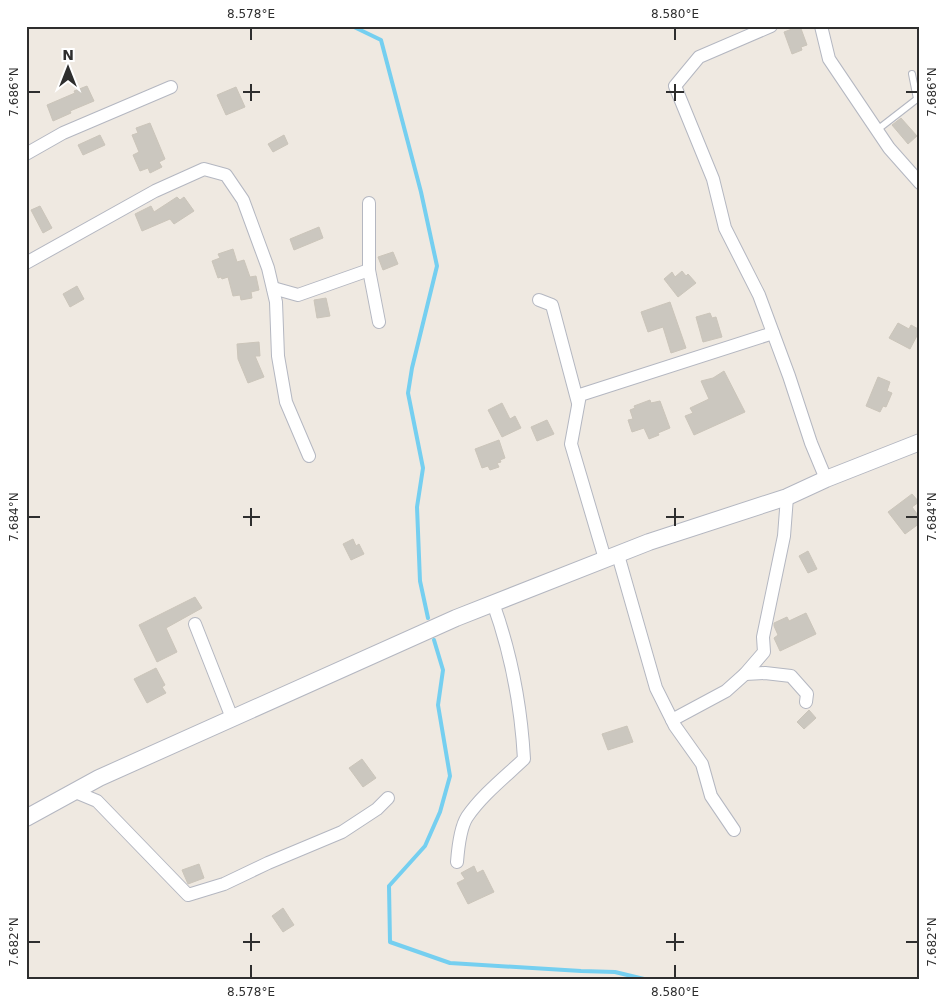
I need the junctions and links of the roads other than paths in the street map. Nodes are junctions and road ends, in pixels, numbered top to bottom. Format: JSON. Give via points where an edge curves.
{"nodes":[{"id":1,"x":771,"y":26,"type":"edge"},
{"id":2,"x":821,"y":26,"type":"edge"},
{"id":3,"x":912,"y":74,"type":"dead end"},
{"id":4,"x":171,"y":87,"type":"dead end"},
{"id":5,"x":877,"y":130,"type":"junction"},
{"id":6,"x":26,"y":154,"type":"edge"},
{"id":7,"x":920,"y":183,"type":"edge"},
{"id":8,"x":369,"y":203,"type":"dead end"},
{"id":9,"x":26,"y":263,"type":"edge"},
{"id":10,"x":369,"y":270,"type":"junction"},
{"id":11,"x":273,"y":288,"type":"junction"},
{"id":12,"x":539,"y":300,"type":"dead end"},
{"id":13,"x":379,"y":322,"type":"dead end"},
{"id":14,"x":773,"y":333,"type":"junction"},
{"id":15,"x":578,"y":403,"type":"junction"},
{"id":16,"x":920,"y":442,"type":"edge"},
{"id":17,"x":309,"y":456,"type":"dead end"},
{"id":18,"x":826,"y":479,"type":"junction"},
{"id":19,"x":787,"y":497,"type":"junction"},
{"id":20,"x":611,"y":557,"type":"junction"},
{"id":21,"x":493,"y":603,"type":"junction"},
{"id":22,"x":195,"y":624,"type":"dead end"},
{"id":23,"x":745,"y":674,"type":"junction"},
{"id":24,"x":806,"y":702,"type":"dead end"},
{"id":25,"x":232,"y":718,"type":"junction"},
{"id":26,"x":672,"y":720,"type":"junction"},
{"id":27,"x":73,"y":792,"type":"junction"},
{"id":28,"x":388,"y":798,"type":"dead end"},
{"id":29,"x":26,"y":818,"type":"edge"},
{"id":30,"x":734,"y":830,"type":"dead end"},
{"id":31,"x":457,"y":862,"type":"dead end"}],
"edges":[{"from":1,"to":14,"type":"street","via":[[699,57],[675,86],[713,179],[725,228],[759,295]]},
{"from":2,"to":5,"type":"street","via":[[829,59]]},
{"from":3,"to":5,"type":"lane","via":[[917,99]]},
{"from":4,"to":6,"type":"street","via":[[63,133]]},
{"from":5,"to":7,"type":"street"},
{"from":8,"to":10,"type":"street"},
{"from":9,"to":11,"type":"street","via":[[155,191],[204,169],[226,174],[243,200]]},
{"from":10,"to":11,"type":"street","via":[[298,294]]},
{"from":10,"to":13,"type":"street"},
{"from":11,"to":17,"type":"street","via":[[278,356],[286,402]]},
{"from":12,"to":15,"type":"street","via":[[552,305]]},
{"from":14,"to":15,"type":"street","via":[[580,395]]},
{"from":14,"to":18,"type":"street"},
{"from":15,"to":20,"type":"street","via":[[571,444]]},
{"from":16,"to":18,"type":"street"},
{"from":18,"to":19,"type":"street"},
{"from":19,"to":20,"type":"street"},
{"from":19,"to":23,"type":"street","via":[[784,536],[763,637],[764,652]]},
{"from":20,"to":21,"type":"street"},
{"from":20,"to":26,"type":"street","via":[[656,688]]},
{"from":21,"to":25,"type":"street"},
{"from":21,"to":31,"type":"street","via":[[506,638],[522,728],[524,759],[466,818]]},
{"from":22,"to":25,"type":"street"},
{"from":23,"to":24,"type":"street","via":[[765,672],[791,676],[807,694]]},
{"from":23,"to":26,"type":"street","via":[[726,691]]},
{"from":25,"to":27,"type":"street"},
{"from":26,"to":30,"type":"street","via":[[702,764],[711,796]]},
{"from":27,"to":28,"type":"street","via":[[97,801],[188,895],[224,884],[342,832]]},
{"from":27,"to":29,"type":"street"}]}
